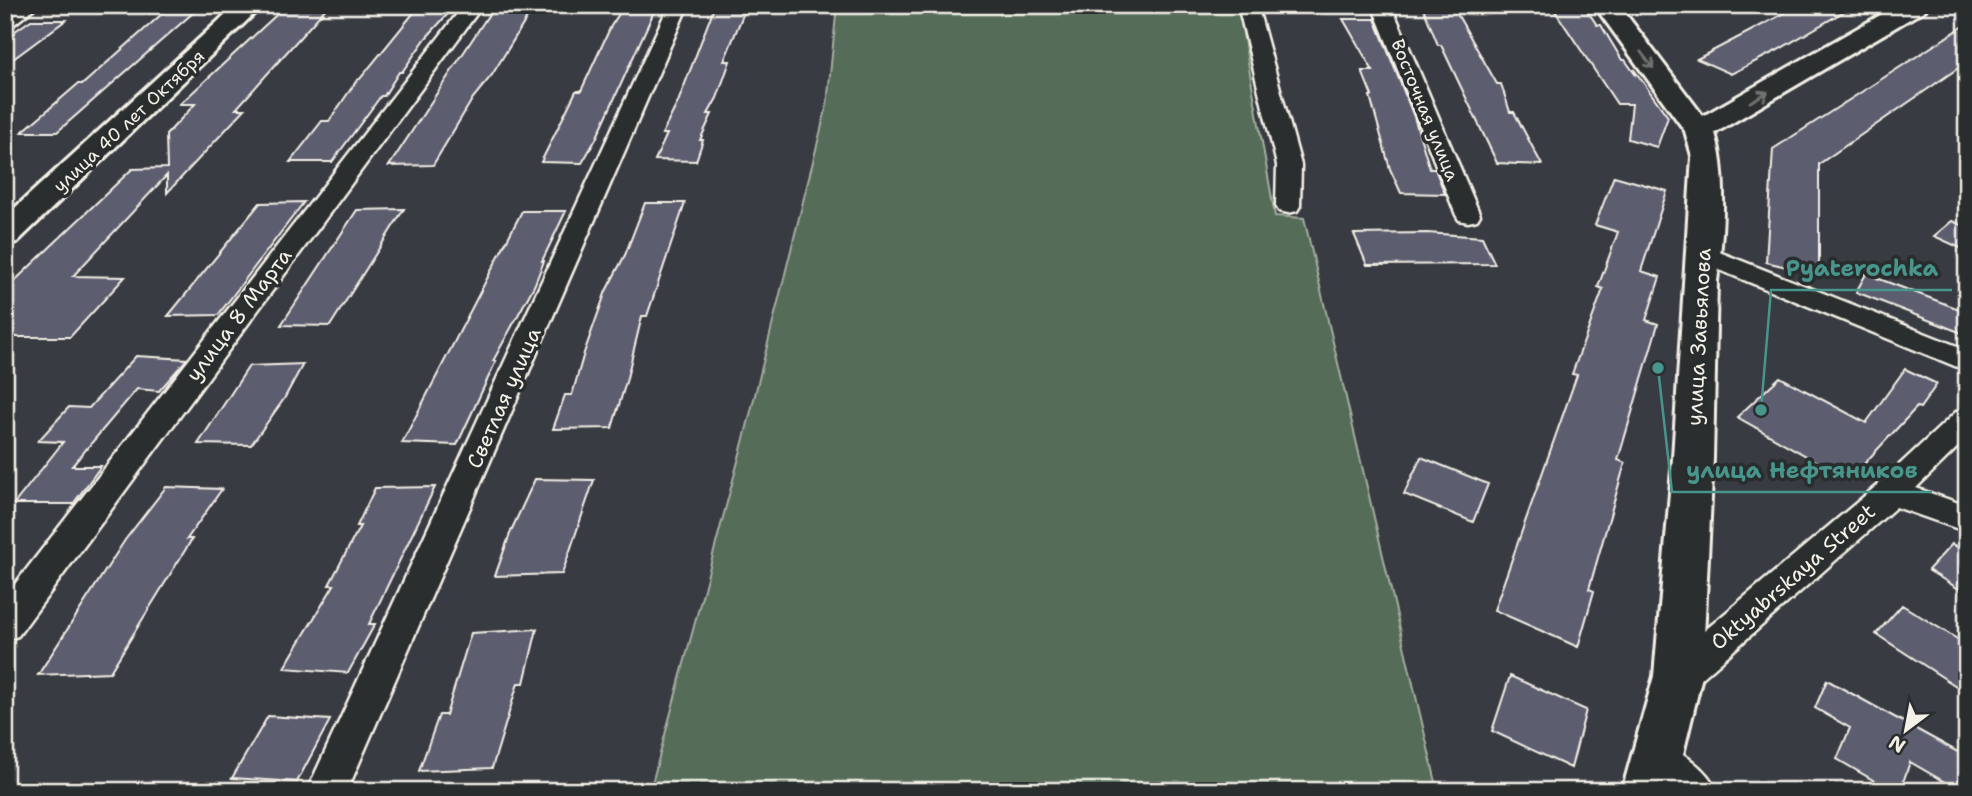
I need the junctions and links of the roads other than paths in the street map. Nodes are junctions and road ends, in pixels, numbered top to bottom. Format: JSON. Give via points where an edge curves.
{"nodes":[{"id":1,"x":29,"y":5,"type":"edge"},
{"id":2,"x":251,"y":5,"type":"edge"},
{"id":3,"x":474,"y":5,"type":"edge"},
{"id":4,"x":679,"y":5,"type":"edge"},
{"id":5,"x":1247,"y":5,"type":"edge"},
{"id":6,"x":1381,"y":5,"type":"edge"},
{"id":7,"x":1606,"y":5,"type":"edge"},
{"id":8,"x":1916,"y":5,"type":"edge"},
{"id":9,"x":5,"y":22,"type":"edge"},
{"id":10,"x":1699,"y":130,"type":"junction"},
{"id":11,"x":1288,"y":206,"type":"dead end"},
{"id":12,"x":1468,"y":215,"type":"dead end"},
{"id":13,"x":5,"y":235,"type":"edge"},
{"id":14,"x":1704,"y":254,"type":"junction"},
{"id":15,"x":1967,"y":361,"type":"edge"},
{"id":16,"x":1967,"y":420,"type":"edge"},
{"id":17,"x":1891,"y":492,"type":"junction"},
{"id":18,"x":1967,"y":519,"type":"edge"},
{"id":19,"x":5,"y":625,"type":"edge"},
{"id":20,"x":1678,"y":676,"type":"junction"},
{"id":21,"x":1652,"y":775,"type":"edge"},
{"id":22,"x":327,"y":791,"type":"edge"},
{"id":23,"x":1697,"y":791,"type":"edge"}],
"edges":[{"from":1,"to":9,"type":"street"},
{"from":2,"to":13,"type":"street","name":"улица 40 лет Октября"},
{"from":3,"to":19,"type":"street","name":"улица 8 Марта"},
{"from":4,"to":22,"type":"street","name":"Светлая улица"},
{"from":5,"to":11,"type":"street","via":[[1289,165]]},
{"from":6,"to":12,"type":"street","name":"Восточная улица"},
{"from":7,"to":10,"type":"street","one_way":true},
{"from":10,"to":8,"type":"street","one_way":true},
{"from":10,"to":14,"type":"street","name":"улица Завьялова","via":[[1707,156]]},
{"from":14,"to":15,"type":"street"},
{"from":14,"to":20,"type":"street","name":"улица Завьялова"},
{"from":16,"to":17,"type":"street","name":"Oktyabrskaya Street"},
{"from":17,"to":18,"type":"street"},
{"from":17,"to":20,"type":"street","name":"Oktyabrskaya Street"},
{"from":20,"to":21,"type":"street","name":"улица Завьялова"},
{"from":21,"to":23,"type":"street"}]}
